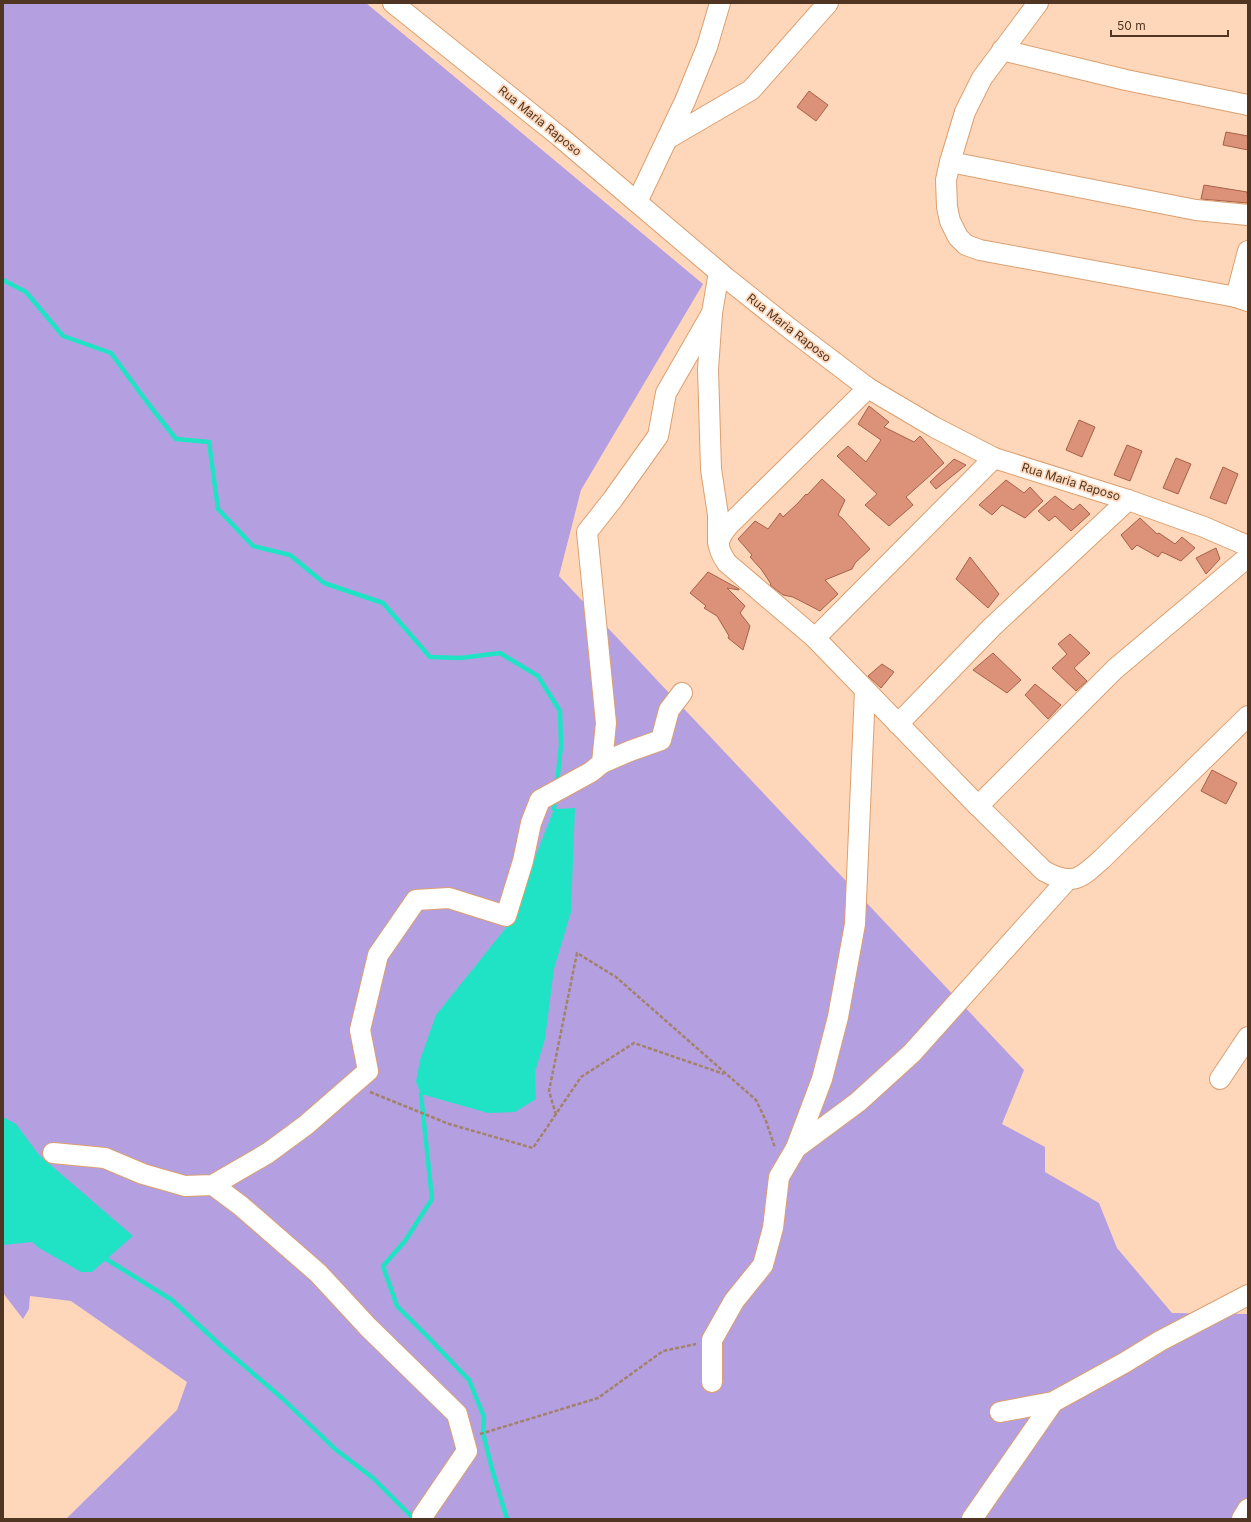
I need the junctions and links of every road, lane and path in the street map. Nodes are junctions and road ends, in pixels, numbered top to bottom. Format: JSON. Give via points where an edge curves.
{"nodes":[{"id":1,"x":393,"y":3,"type":"edge"},
{"id":2,"x":720,"y":3,"type":"edge"},
{"id":3,"x":828,"y":3,"type":"edge"},
{"id":4,"x":1038,"y":3,"type":"edge"},
{"id":5,"x":1002,"y":50,"type":"junction"},
{"id":6,"x":1248,"y":105,"type":"edge"},
{"id":7,"x":667,"y":139,"type":"junction"},
{"id":8,"x":950,"y":162,"type":"junction"},
{"id":9,"x":637,"y":202,"type":"junction"},
{"id":10,"x":1248,"y":215,"type":"edge"},
{"id":11,"x":1248,"y":251,"type":"edge"},
{"id":12,"x":719,"y":272,"type":"junction"},
{"id":13,"x":1242,"y":299,"type":"edge"},
{"id":14,"x":712,"y":313,"type":"junction"},
{"id":15,"x":868,"y":388,"type":"junction"},
{"id":16,"x":994,"y":458,"type":"junction"},
{"id":17,"x":1128,"y":500,"type":"junction"},
{"id":18,"x":718,"y":545,"type":"junction"},
{"id":19,"x":1248,"y":546,"type":"edge"},
{"id":20,"x":1248,"y":557,"type":"edge"},
{"id":21,"x":815,"y":638,"type":"junction"},
{"id":22,"x":866,"y":690,"type":"junction"},
{"id":23,"x":682,"y":692,"type":"dead end"},
{"id":24,"x":1248,"y":716,"type":"edge"},
{"id":25,"x":898,"y":724,"type":"junction"},
{"id":26,"x":602,"y":763,"type":"junction"},
{"id":27,"x":978,"y":806,"type":"junction"},
{"id":28,"x":1068,"y":879,"type":"junction"},
{"id":29,"x":1248,"y":1036,"type":"edge"},
{"id":30,"x":727,"y":1074,"type":"junction"},
{"id":31,"x":1220,"y":1079,"type":"dead end"},
{"id":32,"x":352,"y":1085,"type":"junction"},
{"id":33,"x":556,"y":1115,"type":"junction"},
{"id":34,"x":796,"y":1148,"type":"junction"},
{"id":35,"x":53,"y":1153,"type":"dead end"},
{"id":36,"x":780,"y":1174,"type":"junction"},
{"id":37,"x":213,"y":1185,"type":"junction"},
{"id":38,"x":1248,"y":1295,"type":"edge"},
{"id":39,"x":712,"y":1340,"type":"junction"},
{"id":40,"x":712,"y":1382,"type":"dead end"},
{"id":41,"x":1053,"y":1402,"type":"junction"},
{"id":42,"x":1000,"y":1412,"type":"dead end"},
{"id":43,"x":463,"y":1439,"type":"junction"},
{"id":44,"x":1248,"y":1509,"type":"edge"},
{"id":45,"x":422,"y":1519,"type":"edge"},
{"id":46,"x":972,"y":1519,"type":"edge"},
{"id":47,"x":1242,"y":1519,"type":"edge"}],
"edges":[{"from":1,"to":9,"type":"street","name":"Rua Maria Raposo"},
{"from":2,"to":7,"type":"street","via":[[707,47]]},
{"from":3,"to":7,"type":"street","via":[[751,90]]},
{"from":4,"to":5,"type":"street"},
{"from":5,"to":6,"type":"street","via":[[1126,80]]},
{"from":5,"to":8,"type":"street","via":[[982,78],[965,112]]},
{"from":7,"to":9,"type":"street"},
{"from":8,"to":10,"type":"street","via":[[1196,210]]},
{"from":8,"to":13,"type":"street","via":[[946,180],[947,207],[950,221],[958,237],[966,245],[980,250]]},
{"from":9,"to":12,"type":"street","name":"Rua Maria Raposo"},
{"from":11,"to":13,"type":"street"},
{"from":12,"to":14,"type":"street"},
{"from":12,"to":15,"type":"street","name":"Rua Maria Raposo"},
{"from":14,"to":18,"type":"street","via":[[708,385],[711,469],[718,515]]},
{"from":14,"to":26,"type":"street","via":[[666,393],[658,436],[587,532],[606,723]]},
{"from":15,"to":16,"type":"street","name":"Rua Maria Raposo","via":[[934,427]]},
{"from":15,"to":18,"type":"street","via":[[729,525],[721,535]]},
{"from":16,"to":17,"type":"street","name":"Rua Maria Raposo"},
{"from":16,"to":21,"type":"street"},
{"from":17,"to":19,"type":"street","name":"Rua Maria Raposo"},
{"from":17,"to":25,"type":"street","via":[[992,627]]},
{"from":18,"to":21,"type":"street","via":[[720,554],[727,563]]},
{"from":20,"to":27,"type":"street","via":[[1116,669]]},
{"from":21,"to":22,"type":"street"},
{"from":22,"to":25,"type":"street"},
{"from":22,"to":34,"type":"street","via":[[855,924],[838,1017],[822,1079]]},
{"from":23,"to":26,"type":"street","via":[[669,710],[661,740]]},
{"from":24,"to":28,"type":"street","via":[[1102,858],[1080,877]]},
{"from":25,"to":27,"type":"street"},
{"from":26,"to":32,"type":"street","via":[[591,772],[540,800],[506,916],[449,898],[416,900],[378,954],[360,1030],[368,1071]]},
{"from":27,"to":28,"type":"street","via":[[1044,871],[1055,877]]},
{"from":28,"to":34,"type":"street","via":[[912,1053],[858,1102]]},
{"from":29,"to":31,"type":"street"},
{"from":30,"to":33,"type":"path","via":[[634,1043],[582,1077]]},
{"from":30,"to":33,"type":"path","via":[[616,977],[577,953],[550,1091]]},
{"from":30,"to":36,"type":"path","via":[[756,1100],[774,1141]]},
{"from":32,"to":33,"type":"path","via":[[450,1124],[533,1148]]},
{"from":32,"to":37,"type":"street","via":[[306,1125],[268,1153]]},
{"from":34,"to":36,"type":"street"},
{"from":35,"to":37,"type":"street","via":[[105,1158],[143,1174],[185,1186]]},
{"from":36,"to":39,"type":"street","via":[[773,1228],[763,1265],[734,1301]]},
{"from":37,"to":43,"type":"street","via":[[318,1273],[368,1327],[457,1414]]},
{"from":38,"to":41,"type":"street","via":[[1160,1341]]},
{"from":39,"to":40,"type":"street"},
{"from":39,"to":43,"type":"path","via":[[663,1350],[598,1398]]},
{"from":41,"to":42,"type":"street"},
{"from":41,"to":46,"type":"street"},
{"from":43,"to":45,"type":"street","via":[[467,1451]]},
{"from":44,"to":47,"type":"street"}]}
